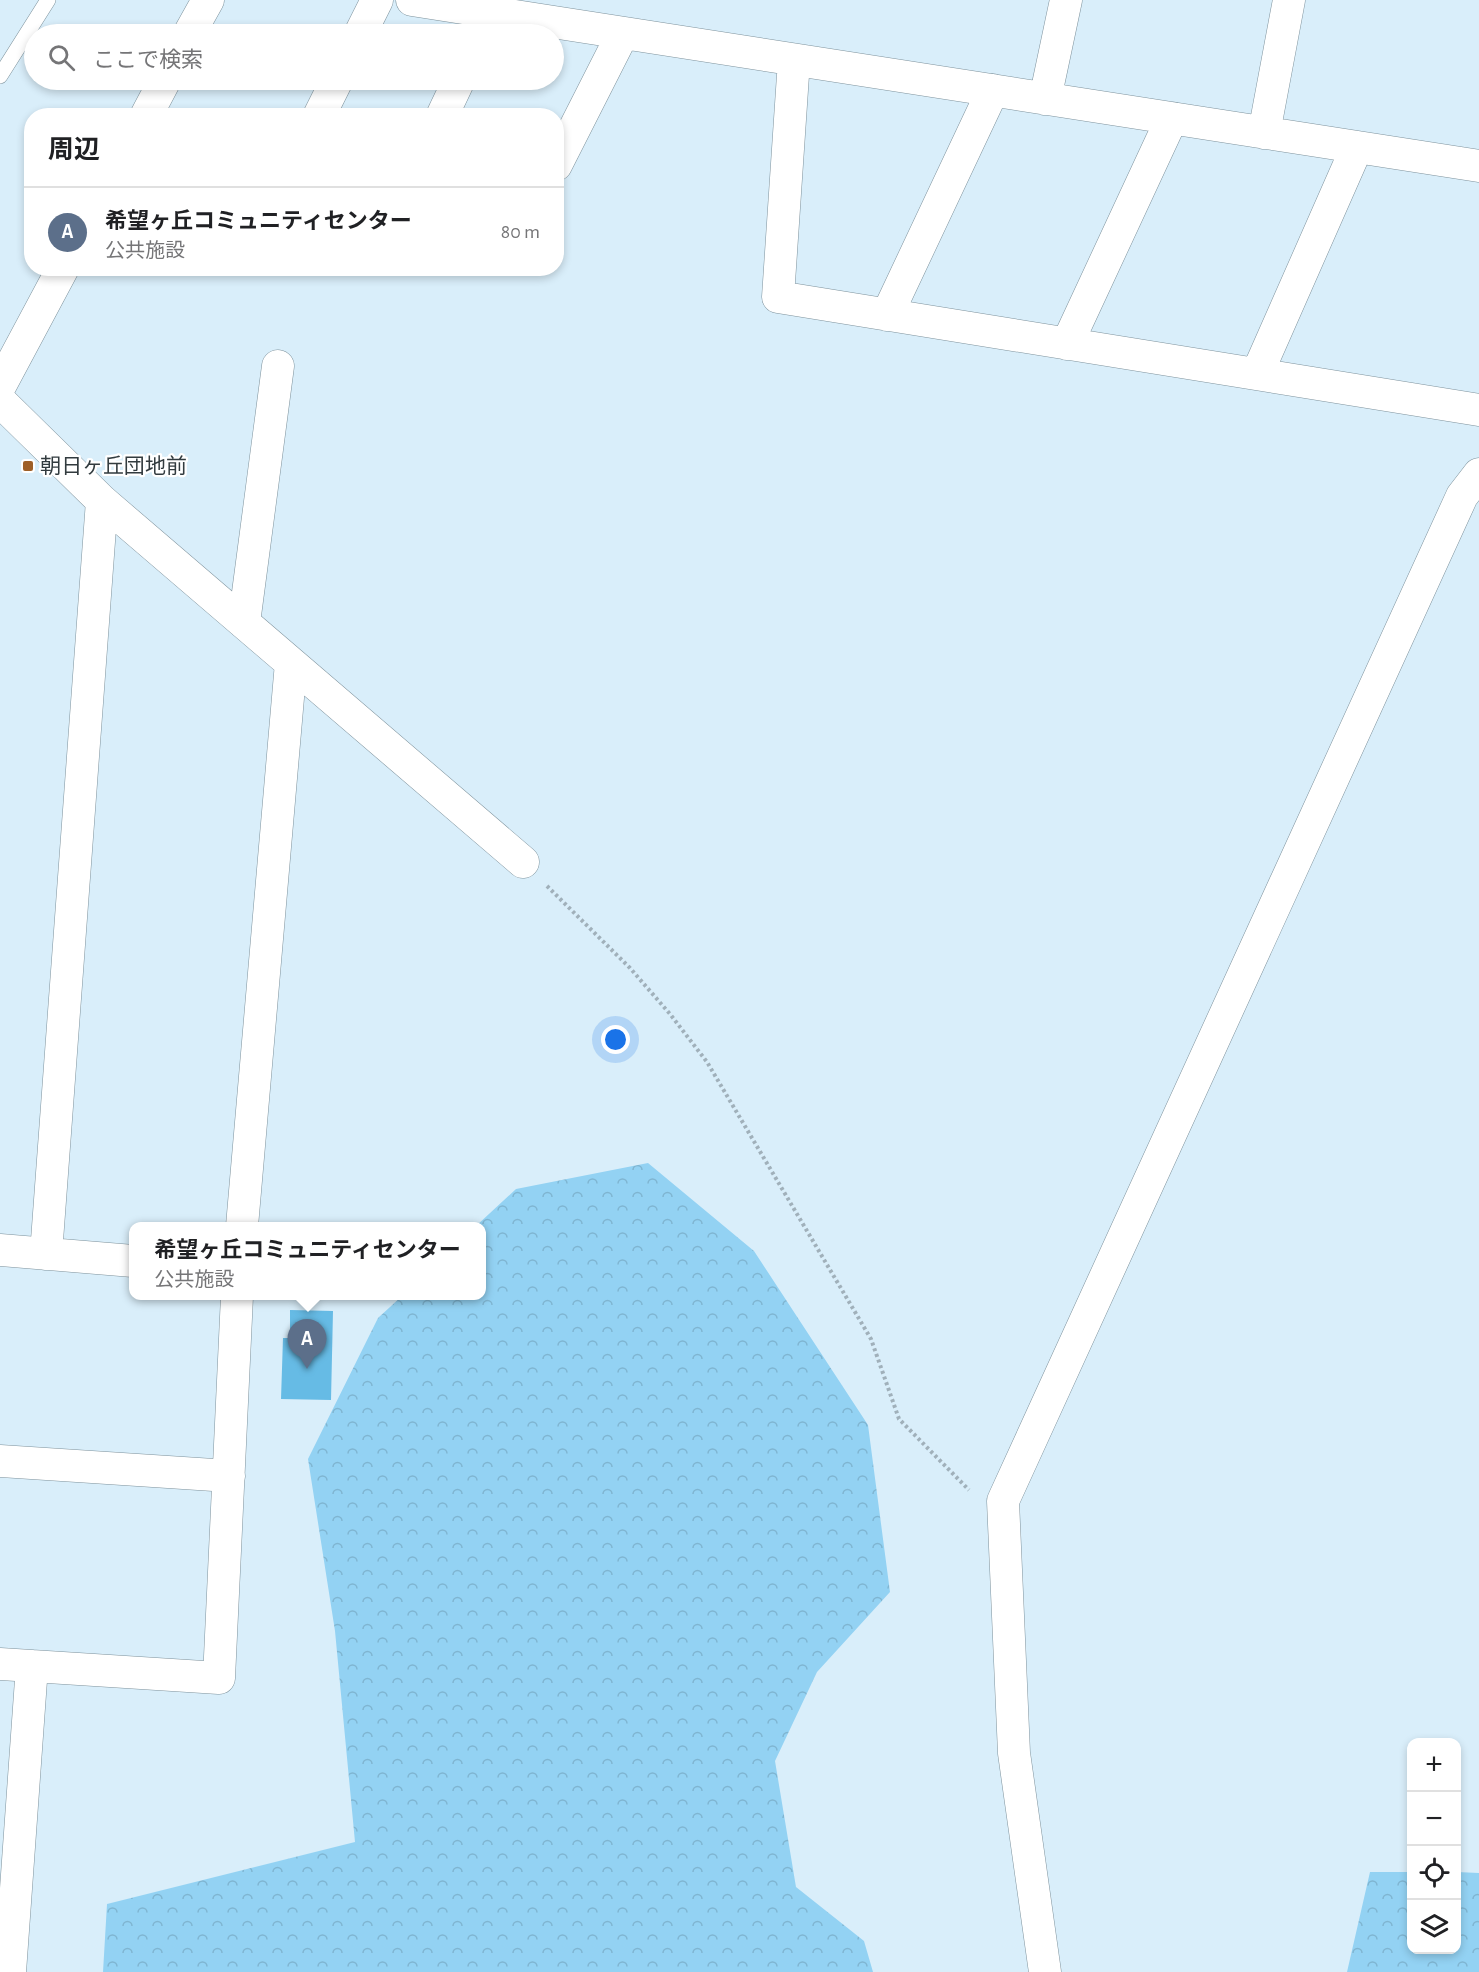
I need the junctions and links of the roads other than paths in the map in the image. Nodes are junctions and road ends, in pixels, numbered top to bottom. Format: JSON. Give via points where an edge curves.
{"nodes":[{"id":1,"x":48,"y":0,"type":"edge"},
{"id":2,"x":208,"y":0,"type":"edge"},
{"id":3,"x":377,"y":0,"type":"edge"},
{"id":4,"x":412,"y":0,"type":"edge"},
{"id":5,"x":1066,"y":0,"type":"edge"},
{"id":6,"x":1289,"y":0,"type":"edge"},
{"id":7,"x":33,"y":24,"type":"edge"},
{"id":8,"x":195,"y":24,"type":"edge"},
{"id":9,"x":365,"y":24,"type":"edge"},
{"id":10,"x":486,"y":24,"type":"edge"},
{"id":11,"x":564,"y":29,"type":"edge"},
{"id":12,"x":623,"y":33,"type":"junction"},
{"id":13,"x":24,"y":38,"type":"edge"},
{"id":14,"x":794,"y":60,"type":"junction"},
{"id":15,"x":0,"y":76,"type":"edge"},
{"id":16,"x":160,"y":90,"type":"edge"},
{"id":17,"x":332,"y":90,"type":"edge"},
{"id":18,"x":454,"y":90,"type":"edge"},
{"id":19,"x":993,"y":90,"type":"junction"},
{"id":20,"x":1045,"y":99,"type":"junction"},
{"id":21,"x":150,"y":108,"type":"edge"},
{"id":22,"x":323,"y":108,"type":"edge"},
{"id":23,"x":446,"y":108,"type":"edge"},
{"id":24,"x":1172,"y":118,"type":"junction"},
{"id":25,"x":1263,"y":133,"type":"junction"},
{"id":26,"x":1357,"y":147,"type":"junction"},
{"id":27,"x":564,"y":149,"type":"edge"},
{"id":28,"x":1479,"y":166,"type":"edge"},
{"id":29,"x":59,"y":276,"type":"edge"},
{"id":30,"x":887,"y":315,"type":"junction"},
{"id":31,"x":1067,"y":344,"type":"junction"},
{"id":32,"x":278,"y":366,"type":"dead end"},
{"id":33,"x":1257,"y":374,"type":"junction"},
{"id":34,"x":0,"y":386,"type":"edge"},
{"id":35,"x":0,"y":401,"type":"edge"},
{"id":36,"x":1479,"y":410,"type":"edge"},
{"id":37,"x":1479,"y":474,"type":"edge"},
{"id":38,"x":102,"y":501,"type":"junction"},
{"id":39,"x":244,"y":623,"type":"junction"},
{"id":40,"x":291,"y":663,"type":"junction"},
{"id":41,"x":523,"y":862,"type":"road end"},
{"id":42,"x":242,"y":1222,"type":"edge"},
{"id":43,"x":0,"y":1250,"type":"edge"},
{"id":44,"x":46,"y":1254,"type":"junction"},
{"id":45,"x":129,"y":1261,"type":"edge"},
{"id":46,"x":237,"y":1300,"type":"edge"},
{"id":47,"x":0,"y":1461,"type":"edge"},
{"id":48,"x":229,"y":1476,"type":"junction"},
{"id":49,"x":0,"y":1664,"type":"edge"},
{"id":50,"x":32,"y":1666,"type":"junction"},
{"id":51,"x":10,"y":1972,"type":"edge"},
{"id":52,"x":1046,"y":1972,"type":"edge"}],
"edges":[{"from":1,"to":7,"type":"lane"},
{"from":2,"to":8,"type":"street"},
{"from":3,"to":9,"type":"street"},
{"from":4,"to":10,"type":"street"},
{"from":5,"to":20,"type":"street"},
{"from":6,"to":25,"type":"street"},
{"from":11,"to":12,"type":"street"},
{"from":12,"to":14,"type":"street"},
{"from":12,"to":27,"type":"street"},
{"from":13,"to":15,"type":"lane"},
{"from":14,"to":19,"type":"street"},
{"from":14,"to":30,"type":"street","via":[[778,297]]},
{"from":16,"to":21,"type":"street"},
{"from":17,"to":22,"type":"street"},
{"from":18,"to":23,"type":"street"},
{"from":19,"to":20,"type":"street"},
{"from":19,"to":30,"type":"street"},
{"from":20,"to":24,"type":"street"},
{"from":24,"to":25,"type":"street"},
{"from":24,"to":31,"type":"street"},
{"from":25,"to":26,"type":"street"},
{"from":26,"to":28,"type":"street"},
{"from":26,"to":33,"type":"street"},
{"from":29,"to":34,"type":"street"},
{"from":30,"to":31,"type":"street"},
{"from":31,"to":33,"type":"street"},
{"from":32,"to":39,"type":"street"},
{"from":33,"to":36,"type":"street"},
{"from":35,"to":38,"type":"street"},
{"from":37,"to":52,"type":"street","via":[[1462,496],[1003,1501],[1014,1753]]},
{"from":38,"to":39,"type":"street"},
{"from":38,"to":44,"type":"street"},
{"from":39,"to":40,"type":"street"},
{"from":40,"to":41,"type":"street"},
{"from":40,"to":42,"type":"street"},
{"from":43,"to":44,"type":"street"},
{"from":44,"to":45,"type":"street"},
{"from":46,"to":48,"type":"street"},
{"from":47,"to":48,"type":"street"},
{"from":48,"to":50,"type":"street","via":[[219,1678]]},
{"from":49,"to":50,"type":"street"},
{"from":50,"to":51,"type":"street"}]}
